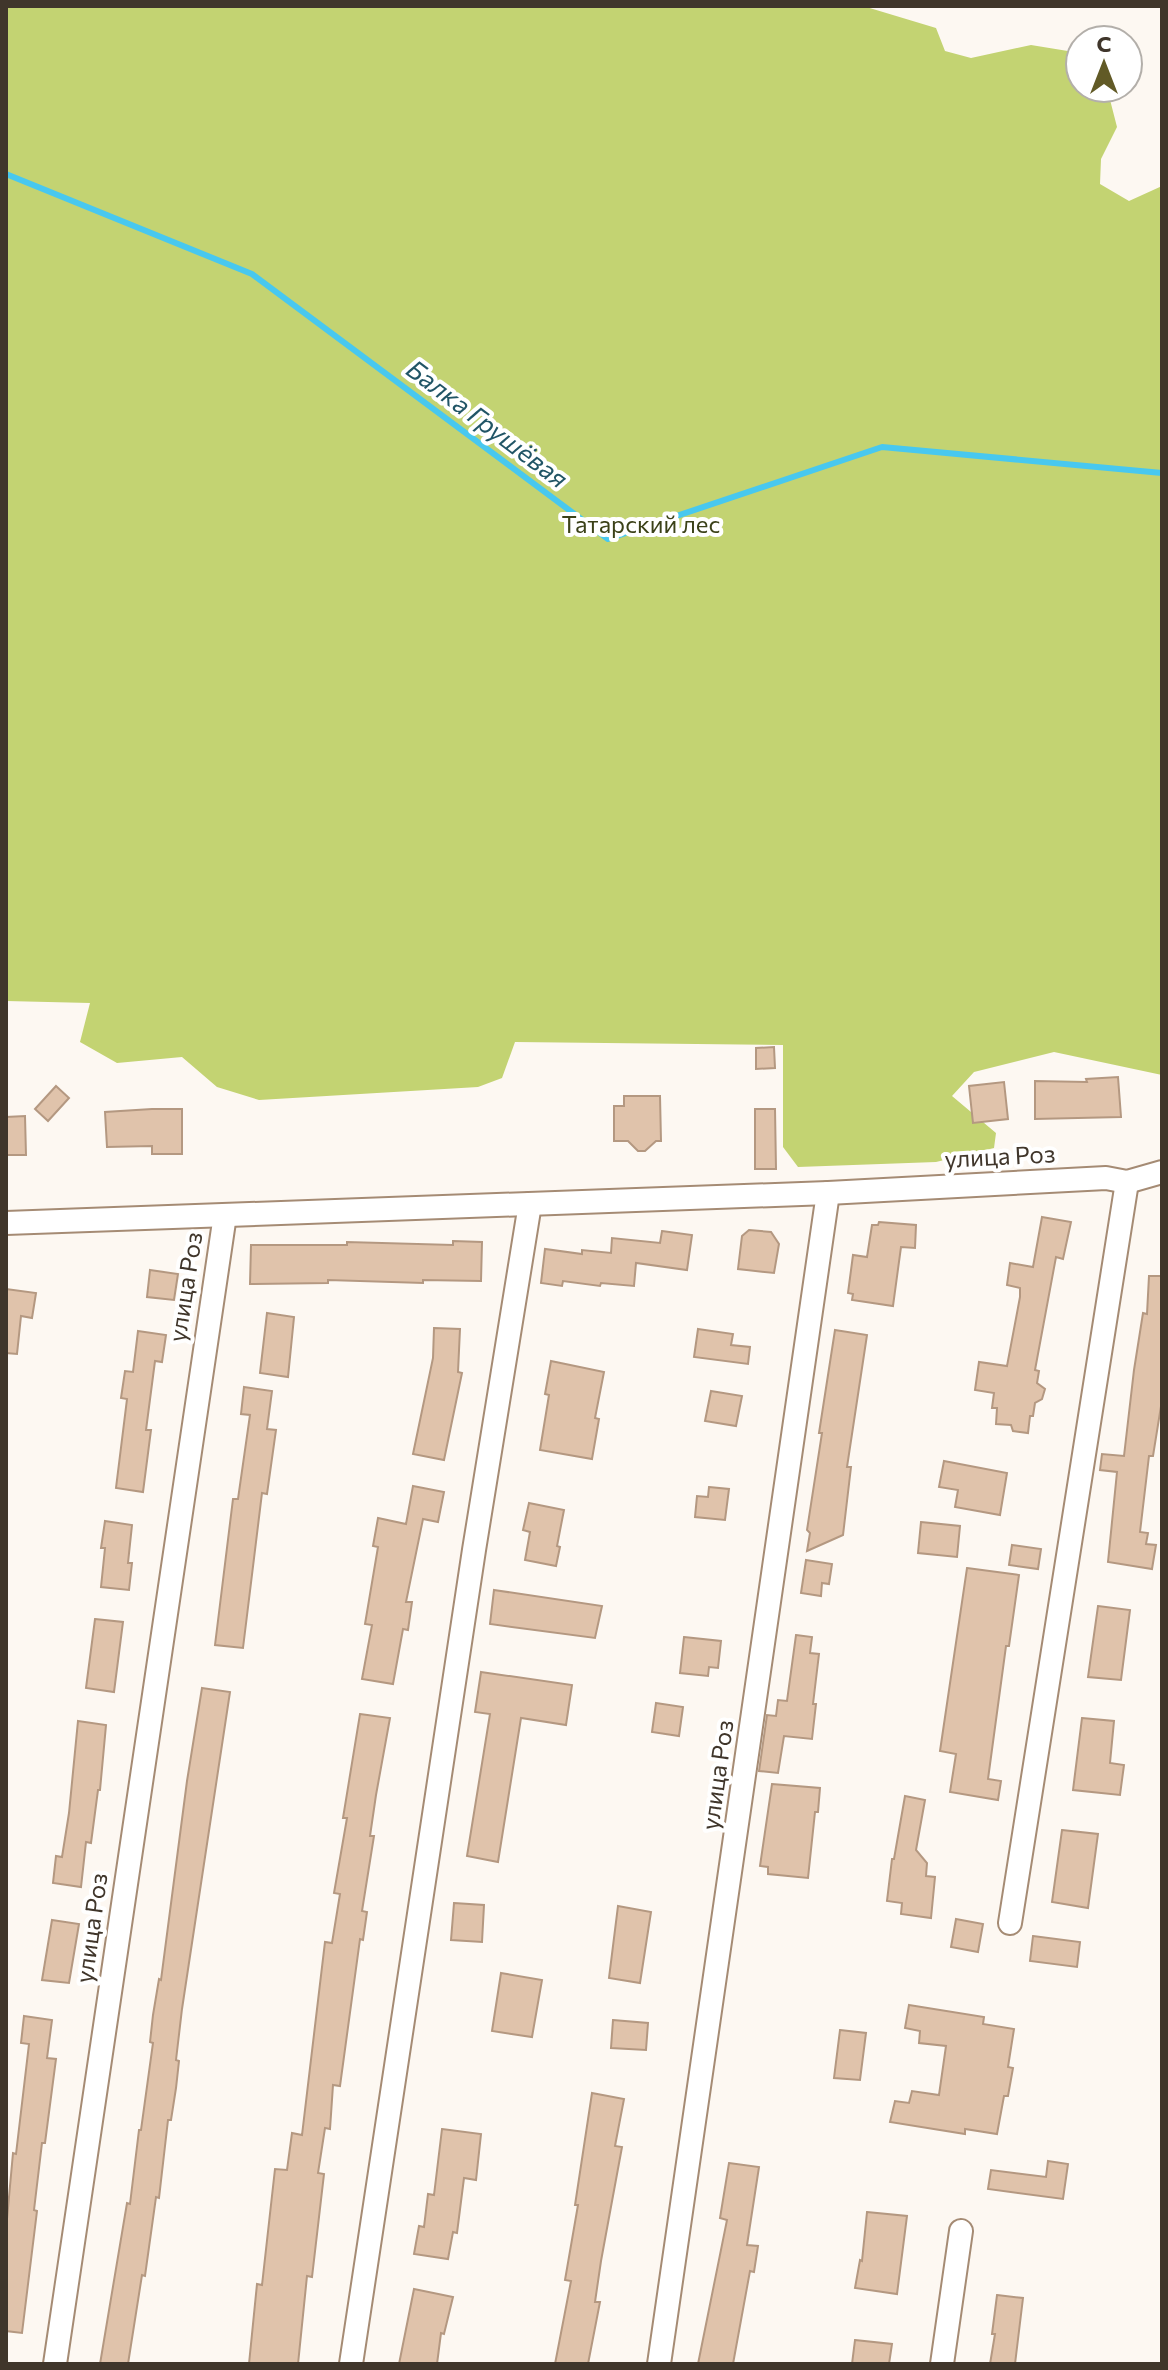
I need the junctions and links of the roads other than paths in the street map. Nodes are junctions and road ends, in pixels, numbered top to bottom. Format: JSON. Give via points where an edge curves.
{"nodes":[{"id":1,"x":1162,"y":1172,"type":"edge"},
{"id":2,"x":1127,"y":1182,"type":"junction"},
{"id":3,"x":828,"y":1193,"type":"junction"},
{"id":4,"x":530,"y":1204,"type":"junction"},
{"id":5,"x":225,"y":1215,"type":"junction"},
{"id":6,"x":6,"y":1223,"type":"edge"},
{"id":7,"x":1010,"y":1923,"type":"dead end"},
{"id":8,"x":961,"y":2231,"type":"dead end"},
{"id":9,"x":55,"y":2364,"type":"edge"},
{"id":10,"x":351,"y":2364,"type":"edge"},
{"id":11,"x":659,"y":2364,"type":"edge"},
{"id":12,"x":942,"y":2364,"type":"edge"}],
"edges":[{"from":1,"to":2,"type":"street","name":"улица Роз"},
{"from":2,"to":3,"type":"street","name":"улица Роз","via":[[1106,1178]]},
{"from":2,"to":7,"type":"street"},
{"from":3,"to":4,"type":"street","name":"улица Роз"},
{"from":3,"to":11,"type":"street","name":"улица Роз"},
{"from":4,"to":5,"type":"street","name":"улица Роз"},
{"from":4,"to":10,"type":"street"},
{"from":5,"to":6,"type":"street","name":"улица Роз"},
{"from":5,"to":9,"type":"street","name":"улица Роз"},
{"from":8,"to":12,"type":"street"}]}
